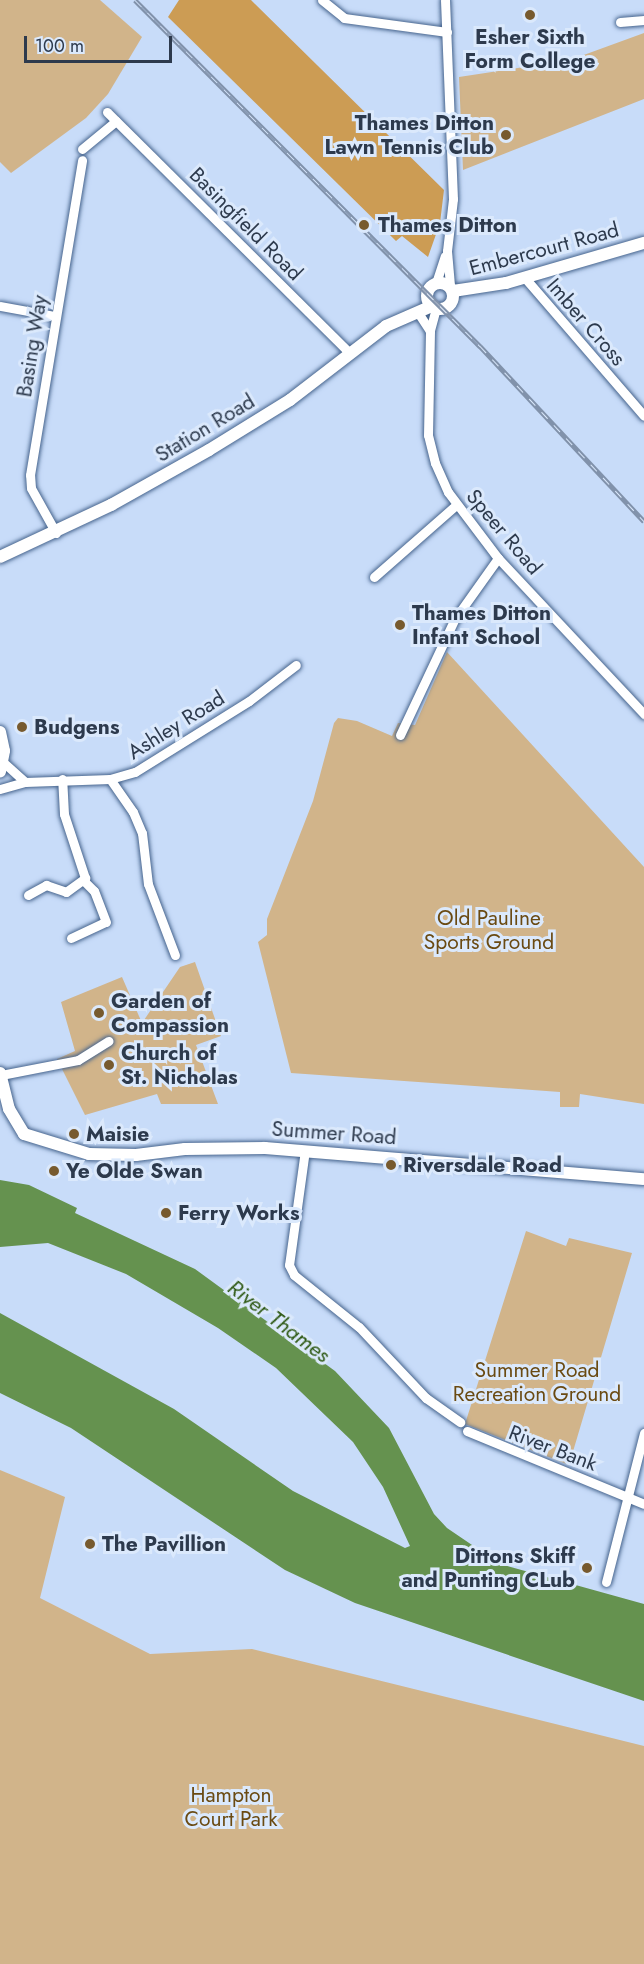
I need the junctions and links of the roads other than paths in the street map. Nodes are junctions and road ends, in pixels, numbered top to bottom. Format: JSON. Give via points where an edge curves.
{"nodes":[{"id":1,"x":322,"y":0,"type":"edge"},
{"id":2,"x":446,"y":0,"type":"edge"},
{"id":3,"x":644,"y":20,"type":"edge"},
{"id":4,"x":620,"y":22,"type":"dead end"},
{"id":5,"x":447,"y":32,"type":"junction"},
{"id":6,"x":107,"y":112,"type":"dead end"},
{"id":7,"x":116,"y":121,"type":"junction"},
{"id":8,"x":82,"y":149,"type":"dead end"},
{"id":9,"x":82,"y":160,"type":"dead end"},
{"id":10,"x":644,"y":243,"type":"edge"},
{"id":11,"x":447,"y":251,"type":"junction"},
{"id":12,"x":525,"y":278,"type":"junction"},
{"id":13,"x":436,"y":283,"type":"junction"},
{"id":14,"x":451,"y":288,"type":"junction"},
{"id":15,"x":432,"y":304,"type":"junction"},
{"id":16,"x":0,"y":306,"type":"edge"},
{"id":17,"x":417,"y":311,"type":"junction"},
{"id":18,"x":55,"y":316,"type":"junction"},
{"id":19,"x":430,"y":331,"type":"junction"},
{"id":20,"x":350,"y":353,"type":"junction"},
{"id":21,"x":644,"y":416,"type":"edge"},
{"id":22,"x":456,"y":505,"type":"junction"},
{"id":23,"x":56,"y":532,"type":"junction"},
{"id":24,"x":0,"y":557,"type":"edge"},
{"id":25,"x":498,"y":558,"type":"junction"},
{"id":26,"x":374,"y":577,"type":"dead end"},
{"id":27,"x":296,"y":665,"type":"dead end"},
{"id":28,"x":644,"y":714,"type":"edge"},
{"id":29,"x":0,"y":732,"type":"edge"},
{"id":30,"x":400,"y":735,"type":"dead end"},
{"id":31,"x":2,"y":767,"type":"edge"},
{"id":32,"x":110,"y":778,"type":"junction"},
{"id":33,"x":62,"y":779,"type":"junction"},
{"id":34,"x":25,"y":782,"type":"junction"},
{"id":35,"x":0,"y":789,"type":"edge"},
{"id":36,"x":84,"y":881,"type":"junction"},
{"id":37,"x":28,"y":895,"type":"dead end"},
{"id":38,"x":71,"y":938,"type":"dead end"},
{"id":39,"x":175,"y":955,"type":"dead end"},
{"id":40,"x":109,"y":1041,"type":"dead end"},
{"id":41,"x":0,"y":1074,"type":"edge"},
{"id":42,"x":304,"y":1150,"type":"junction"},
{"id":43,"x":644,"y":1179,"type":"edge"},
{"id":44,"x":460,"y":1422,"type":"dead end"},
{"id":45,"x":467,"y":1431,"type":"dead end"},
{"id":46,"x":644,"y":1432,"type":"edge"},
{"id":47,"x":626,"y":1497,"type":"junction"},
{"id":48,"x":644,"y":1504,"type":"edge"},
{"id":49,"x":606,"y":1582,"type":"dead end"}],
"edges":[{"from":1,"to":5,"type":"street","via":[[344,18]]},
{"from":2,"to":5,"type":"street"},
{"from":3,"to":4,"type":"street"},
{"from":5,"to":11,"type":"street","via":[[453,199]]},
{"from":6,"to":7,"type":"street","name":"Basingfield Road"},
{"from":7,"to":8,"type":"street"},
{"from":7,"to":20,"type":"street","name":"Basingfield Road"},
{"from":9,"to":18,"type":"street","name":"Basing Way"},
{"from":10,"to":12,"type":"main road","name":"Embercourt Road"},
{"from":11,"to":13,"type":"street"},
{"from":11,"to":14,"type":"street"},
{"from":12,"to":14,"type":"main road","name":"Embercourt Road"},
{"from":12,"to":21,"type":"street","name":"Imber Cross"},
{"from":13,"to":14,"type":"main road"},
{"from":13,"to":15,"type":"main road","via":[[430,287]]},
{"from":14,"to":15,"type":"main road","via":[[449,306]]},
{"from":15,"to":17,"type":"main road","name":"Station Road"},
{"from":15,"to":19,"type":"street","name":"Speer Road"},
{"from":16,"to":18,"type":"street"},
{"from":17,"to":19,"type":"street"},
{"from":17,"to":20,"type":"main road","name":"Station Road","via":[[386,326]]},
{"from":18,"to":23,"type":"street","name":"Basing Way","via":[[30,482]]},
{"from":19,"to":22,"type":"street","name":"Speer Road","via":[[428,435],[435,463]]},
{"from":20,"to":23,"type":"main road","name":"Station Road","via":[[267,415],[146,486]]},
{"from":22,"to":25,"type":"street","name":"Speer Road"},
{"from":22,"to":26,"type":"street","via":[[379,566]]},
{"from":23,"to":24,"type":"main road","name":"Station Road"},
{"from":25,"to":28,"type":"street","name":"Speer Road"},
{"from":25,"to":30,"type":"street","via":[[454,620]]},
{"from":27,"to":32,"type":"street","name":"Ashley Road","via":[[135,772]]},
{"from":29,"to":31,"type":"main road"},
{"from":31,"to":34,"type":"street"},
{"from":32,"to":33,"type":"street","name":"Ashley Road"},
{"from":32,"to":39,"type":"street","via":[[142,833],[148,884]]},
{"from":33,"to":34,"type":"street","name":"Ashley Road"},
{"from":33,"to":36,"type":"street","via":[[64,813],[84,869]]},
{"from":34,"to":35,"type":"street","name":"Ashley Road"},
{"from":36,"to":37,"type":"street","via":[[66,892],[46,885]]},
{"from":36,"to":38,"type":"street","via":[[94,891],[106,922]]},
{"from":40,"to":41,"type":"street","via":[[78,1060]]},
{"from":41,"to":42,"type":"main road","name":"Summer Road","via":[[9,1109],[24,1134],[67,1150],[104,1155],[185,1149]]},
{"from":42,"to":43,"type":"main road","name":"Summer Road"},
{"from":42,"to":44,"type":"street","via":[[289,1266],[294,1275],[359,1327],[426,1398]]},
{"from":45,"to":47,"type":"street","name":"River Bank"},
{"from":46,"to":47,"type":"street"},
{"from":47,"to":48,"type":"street","name":"River Bank"},
{"from":47,"to":49,"type":"street"}]}
